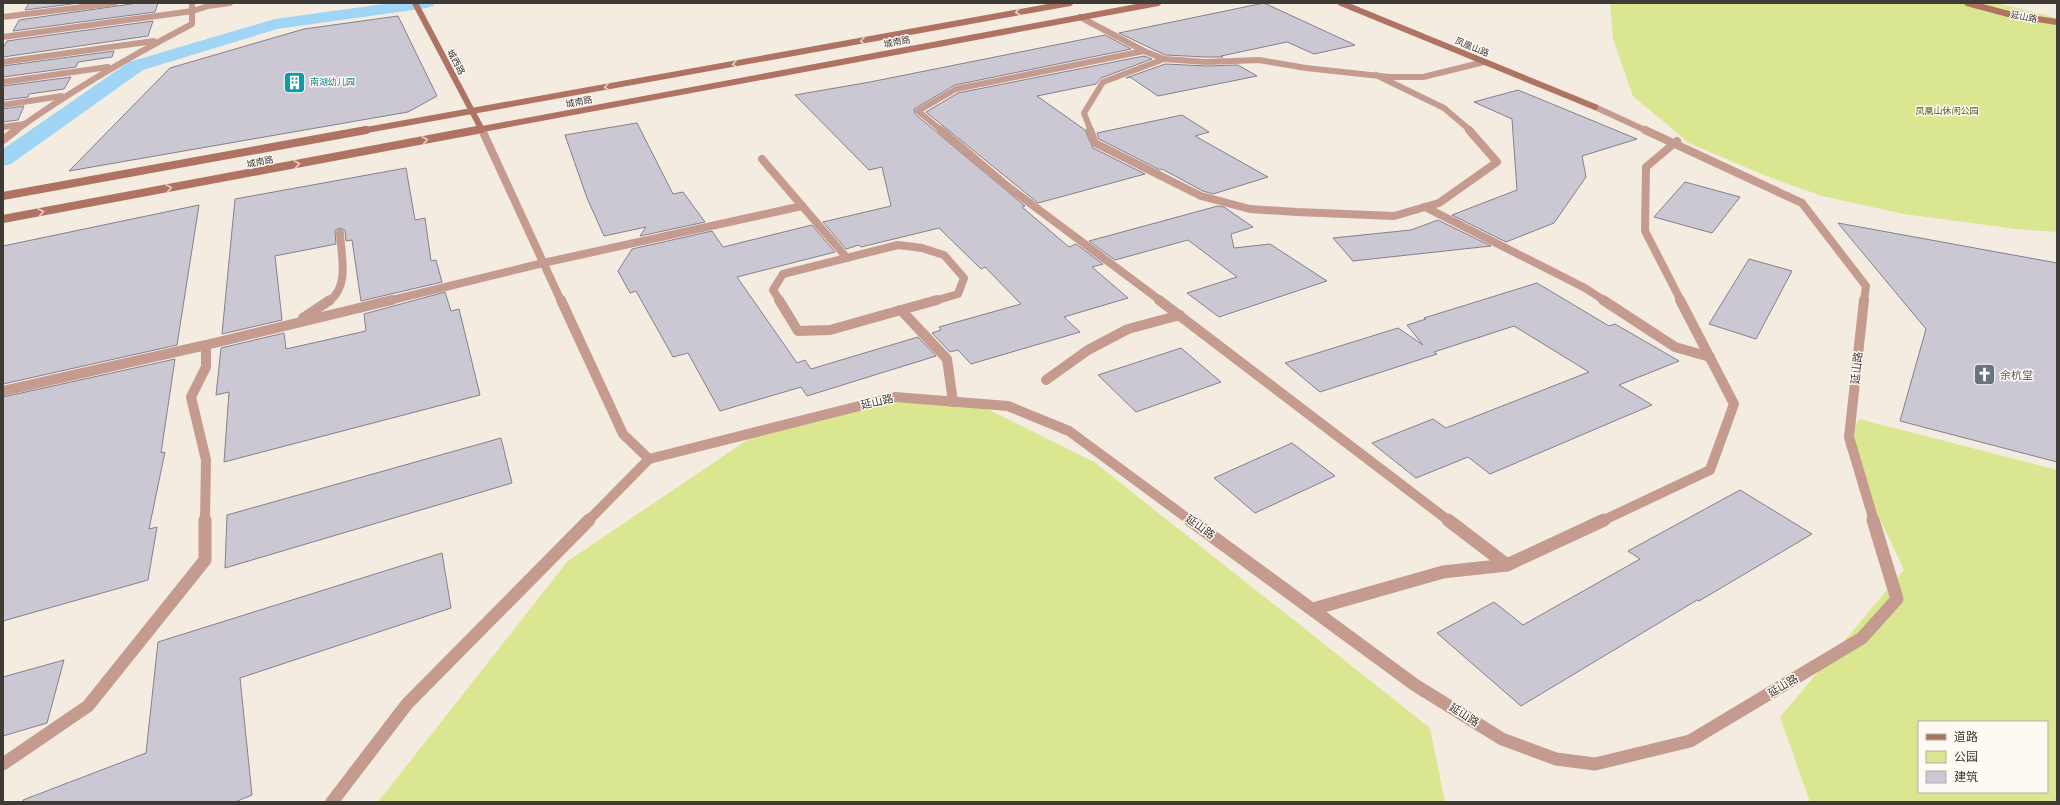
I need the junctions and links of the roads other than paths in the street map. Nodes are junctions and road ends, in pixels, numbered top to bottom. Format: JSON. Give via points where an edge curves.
{"nodes":[{"id":1,"x":115,"y":3,"type":"edge"},
{"id":2,"x":192,"y":3,"type":"edge"},
{"id":3,"x":230,"y":3,"type":"edge"},
{"id":4,"x":415,"y":3,"type":"edge"},
{"id":5,"x":1070,"y":3,"type":"edge"},
{"id":6,"x":1158,"y":3,"type":"edge"},
{"id":7,"x":1341,"y":3,"type":"edge"},
{"id":8,"x":1967,"y":3,"type":"edge"},
{"id":9,"x":193,"y":11,"type":"junction"},
{"id":10,"x":3,"y":17,"type":"edge"},
{"id":11,"x":1080,"y":17,"type":"junction"},
{"id":12,"x":2057,"y":22,"type":"edge"},
{"id":13,"x":3,"y":37,"type":"edge"},
{"id":14,"x":162,"y":40,"type":"junction"},
{"id":15,"x":1144,"y":51,"type":"junction"},
{"id":16,"x":1164,"y":59,"type":"junction"},
{"id":17,"x":3,"y":62,"type":"edge"},
{"id":18,"x":1484,"y":62,"type":"junction"},
{"id":19,"x":113,"y":66,"type":"junction"},
{"id":20,"x":1376,"y":75,"type":"junction"},
{"id":21,"x":3,"y":82,"type":"edge"},
{"id":22,"x":65,"y":96,"type":"junction"},
{"id":23,"x":3,"y":105,"type":"edge"},
{"id":24,"x":1595,"y":107,"type":"joint"},
{"id":25,"x":472,"y":112,"type":"junction"},
{"id":26,"x":26,"y":124,"type":"junction"},
{"id":27,"x":3,"y":127,"type":"edge"},
{"id":28,"x":482,"y":130,"type":"junction"},
{"id":29,"x":3,"y":140,"type":"edge"},
{"id":30,"x":1676,"y":142,"type":"junction"},
{"id":31,"x":762,"y":159,"type":"dead end"},
{"id":32,"x":3,"y":196,"type":"edge"},
{"id":33,"x":802,"y":206,"type":"junction"},
{"id":34,"x":1425,"y":207,"type":"junction"},
{"id":35,"x":3,"y":219,"type":"edge"},
{"id":36,"x":340,"y":233,"type":"dead end"},
{"id":37,"x":847,"y":258,"type":"junction"},
{"id":38,"x":543,"y":263,"type":"junction"},
{"id":39,"x":901,"y":310,"type":"junction"},
{"id":40,"x":1180,"y":315,"type":"junction"},
{"id":41,"x":297,"y":323,"type":"junction"},
{"id":42,"x":206,"y":345,"type":"junction"},
{"id":43,"x":1710,"y":357,"type":"junction"},
{"id":44,"x":1046,"y":380,"type":"dead end"},
{"id":45,"x":3,"y":391,"type":"edge"},
{"id":46,"x":953,"y":402,"type":"junction"},
{"id":47,"x":649,"y":459,"type":"junction"},
{"id":48,"x":1507,"y":565,"type":"junction"},
{"id":49,"x":1313,"y":610,"type":"junction"},
{"id":50,"x":3,"y":764,"type":"edge"},
{"id":51,"x":332,"y":802,"type":"edge"}],
"edges":[{"from":1,"to":10,"type":"street"},
{"from":2,"to":9,"type":"street"},
{"from":3,"to":9,"type":"street"},
{"from":4,"to":25,"type":"main road","name":"城西路"},
{"from":5,"to":25,"type":"main road","name":"城南路","one_way":true},
{"from":6,"to":11,"type":"main road","name":"城南路"},
{"from":7,"to":18,"type":"main road","name":"凤凰山路"},
{"from":8,"to":12,"type":"main road","name":"延山路","via":[[2016,16]]},
{"from":9,"to":13,"type":"street"},
{"from":9,"to":14,"type":"street","via":[[192,24]]},
{"from":11,"to":15,"type":"street"},
{"from":11,"to":28,"type":"main road","name":"城南路"},
{"from":14,"to":17,"type":"street"},
{"from":14,"to":19,"type":"street"},
{"from":15,"to":16,"type":"street"},
{"from":15,"to":40,"type":"street","via":[[956,89],[918,111],[1007,186]]},
{"from":16,"to":20,"type":"street","via":[[1206,62],[1259,60]]},
{"from":16,"to":34,"type":"street","via":[[1104,82],[1084,113],[1095,143],[1201,196],[1250,209],[1394,216]]},
{"from":18,"to":20,"type":"street","via":[[1423,77]]},
{"from":18,"to":24,"type":"main road","name":"凤凰山路"},
{"from":19,"to":21,"type":"street"},
{"from":19,"to":22,"type":"street"},
{"from":20,"to":34,"type":"street","via":[[1444,108],[1476,136],[1497,162],[1440,203]]},
{"from":22,"to":23,"type":"street"},
{"from":22,"to":26,"type":"street"},
{"from":24,"to":30,"type":"street"},
{"from":25,"to":28,"type":"main road","name":"城西路"},
{"from":25,"to":32,"type":"main road","name":"城南路"},
{"from":26,"to":27,"type":"street"},
{"from":26,"to":29,"type":"street"},
{"from":35,"to":28,"type":"main road","name":"城南路","one_way":true},
{"from":28,"to":38,"type":"street"},
{"from":30,"to":43,"type":"street","via":[[1646,167],[1645,231]]},
{"from":30,"to":49,"type":"street","name":"延山路","via":[[1802,203],[1866,286],[1849,437],[1898,599],[1862,638],[1690,741],[1595,764],[1556,759],[1502,740],[1415,685]]},
{"from":31,"to":33,"type":"street"},
{"from":33,"to":37,"type":"street"},
{"from":33,"to":38,"type":"street"},
{"from":34,"to":43,"type":"street","via":[[1585,288],[1675,347]]},
{"from":36,"to":41,"type":"street","via":[[343,279],[336,296]]},
{"from":37,"to":39,"type":"street","via":[[898,245],[922,248],[944,255],[964,278],[958,294]]},
{"from":37,"to":39,"type":"street","via":[[784,274],[773,290],[798,331],[830,330]]},
{"from":38,"to":41,"type":"street"},
{"from":38,"to":47,"type":"street","via":[[623,434]]},
{"from":39,"to":46,"type":"street","via":[[948,359]]},
{"from":40,"to":44,"type":"street","via":[[1128,329],[1088,350]]},
{"from":40,"to":48,"type":"street"},
{"from":41,"to":42,"type":"street"},
{"from":42,"to":45,"type":"street"},
{"from":42,"to":50,"type":"street","via":[[206,367],[191,397],[206,460],[205,560],[88,706]]},
{"from":43,"to":48,"type":"street","via":[[1734,404],[1710,470]]},
{"from":46,"to":47,"type":"street","name":"延山路","via":[[895,397]]},
{"from":46,"to":49,"type":"street","name":"延山路","via":[[1008,406],[1070,431]]},
{"from":47,"to":51,"type":"street","via":[[407,704]]},
{"from":48,"to":49,"type":"street","via":[[1443,572]]}]}
